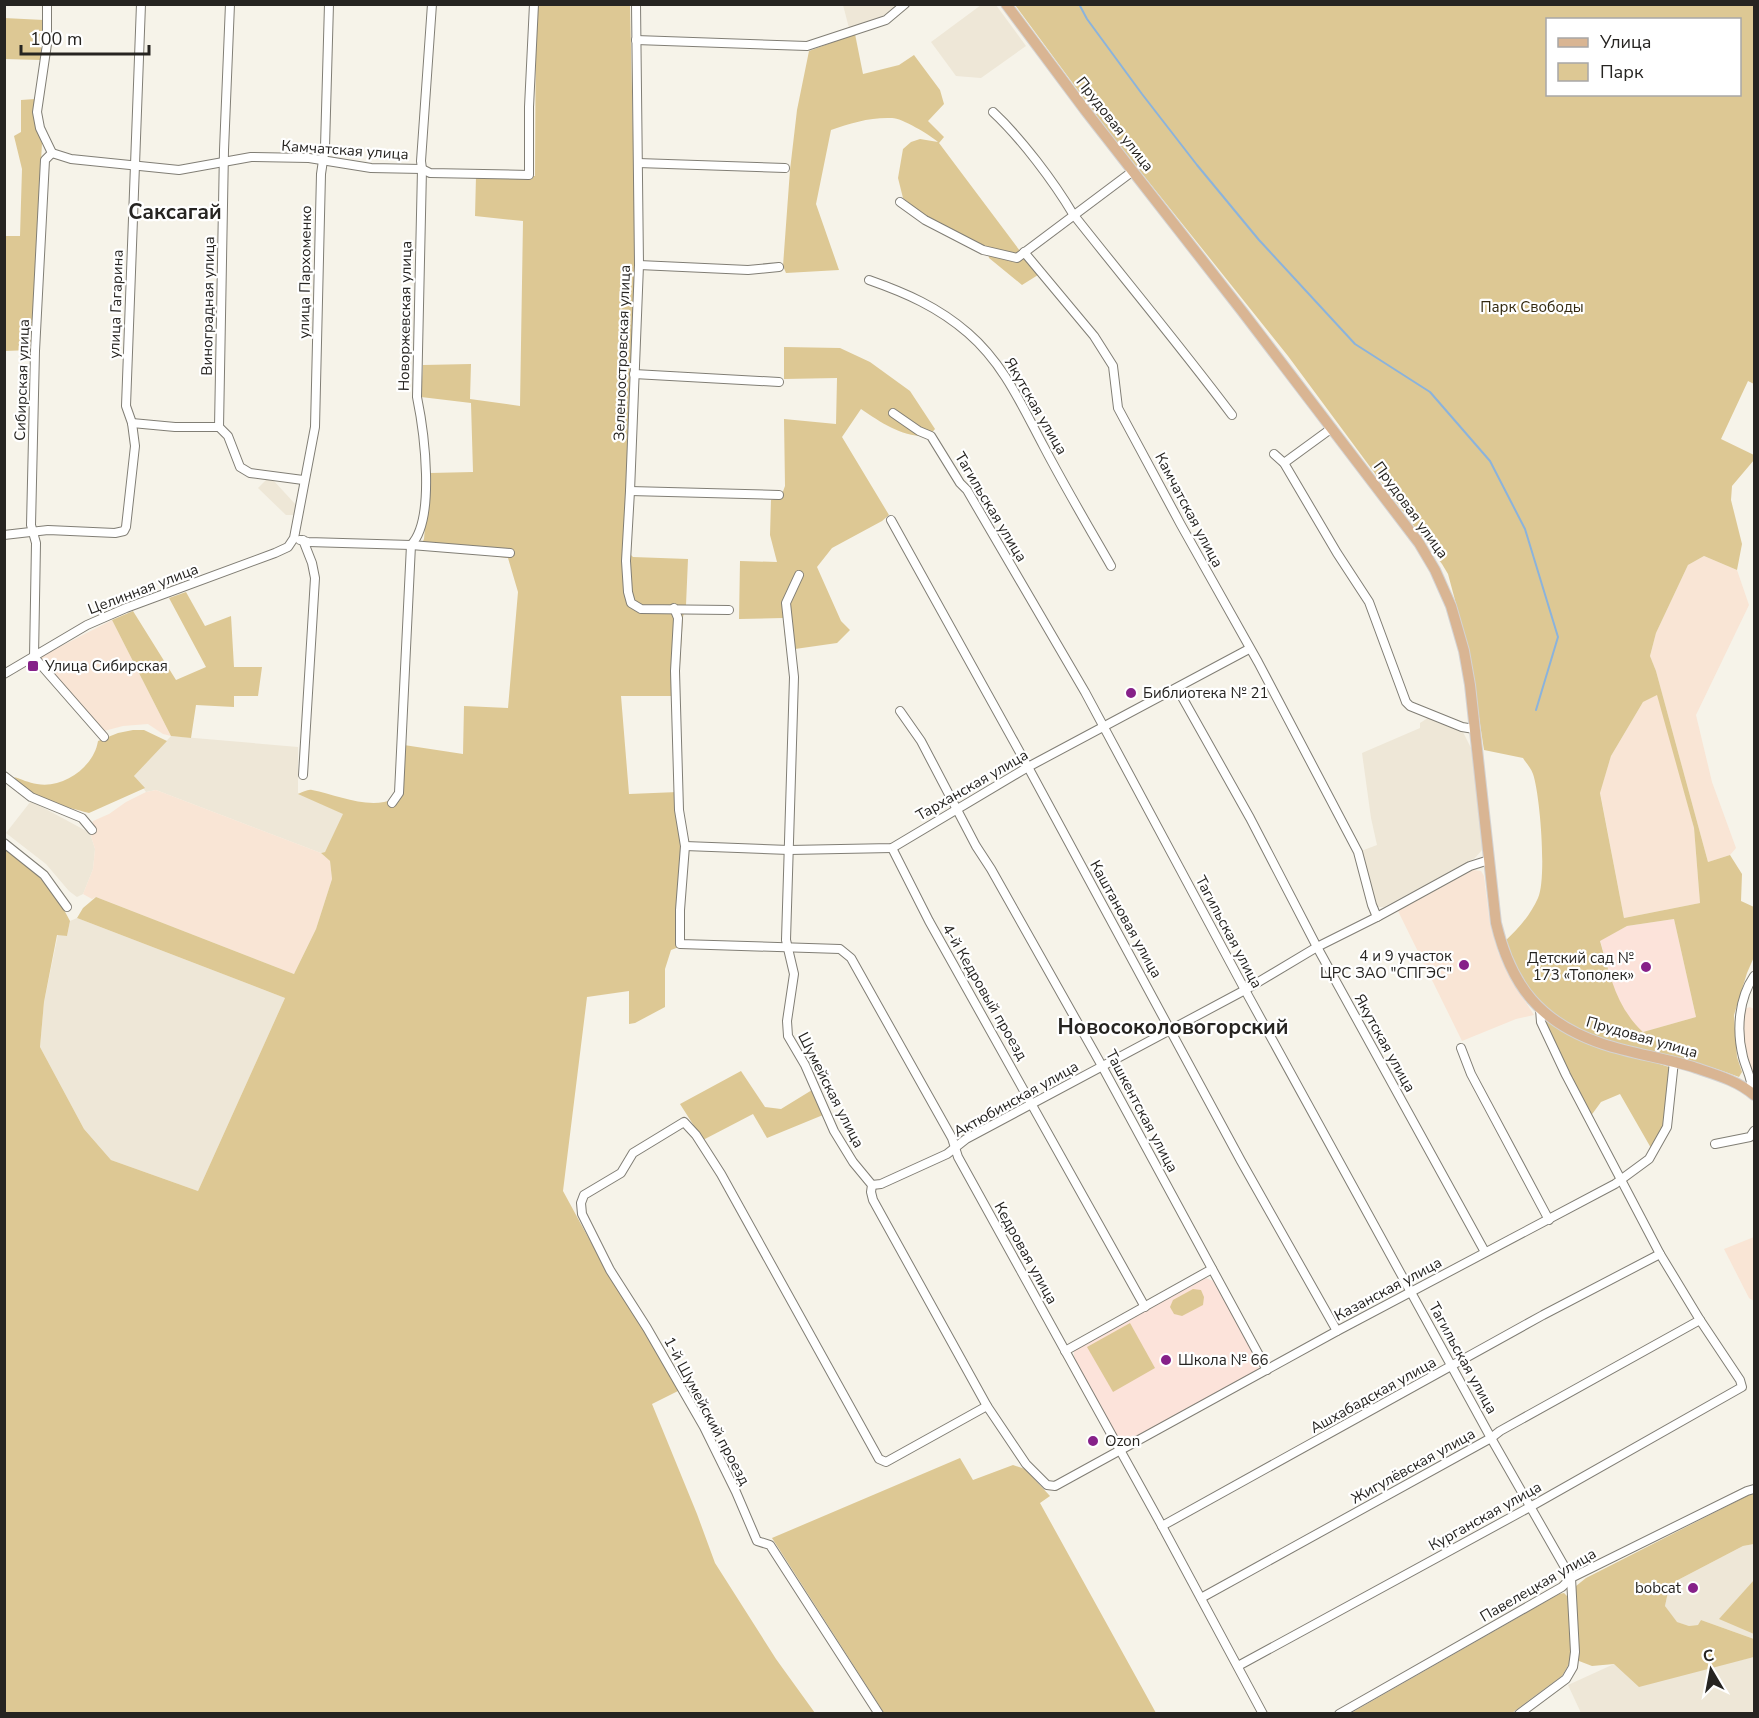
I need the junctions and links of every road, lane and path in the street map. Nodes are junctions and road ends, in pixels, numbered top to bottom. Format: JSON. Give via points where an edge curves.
{"nodes":[{"id":1,"x":47,"y":4,"type":"edge"},
{"id":2,"x":141,"y":4,"type":"edge"},
{"id":3,"x":230,"y":4,"type":"edge"},
{"id":4,"x":329,"y":4,"type":"edge"},
{"id":5,"x":432,"y":4,"type":"edge"},
{"id":6,"x":534,"y":4,"type":"edge"},
{"id":7,"x":636,"y":4,"type":"edge"},
{"id":8,"x":905,"y":4,"type":"edge"},
{"id":9,"x":1006,"y":4,"type":"edge"},
{"id":10,"x":636,"y":40,"type":"junction"},
{"id":11,"x":993,"y":112,"type":"dead end"},
{"id":12,"x":52,"y":153,"type":"junction"},
{"id":13,"x":224,"y":161,"type":"junction"},
{"id":14,"x":322,"y":161,"type":"junction"},
{"id":15,"x":638,"y":163,"type":"junction"},
{"id":16,"x":136,"y":166,"type":"junction"},
{"id":17,"x":785,"y":168,"type":"dead end"},
{"id":18,"x":422,"y":169,"type":"junction"},
{"id":19,"x":1133,"y":171,"type":"junction"},
{"id":20,"x":900,"y":202,"type":"dead end"},
{"id":21,"x":1073,"y":214,"type":"junction"},
{"id":22,"x":1024,"y":252,"type":"junction"},
{"id":23,"x":639,"y":265,"type":"junction"},
{"id":24,"x":779,"y":267,"type":"dead end"},
{"id":25,"x":868,"y":280,"type":"dead end"},
{"id":26,"x":634,"y":374,"type":"junction"},
{"id":27,"x":779,"y":382,"type":"dead end"},
{"id":28,"x":893,"y":413,"type":"dead end"},
{"id":29,"x":1232,"y":415,"type":"dead end"},
{"id":30,"x":132,"y":423,"type":"junction"},
{"id":31,"x":219,"y":428,"type":"junction"},
{"id":32,"x":1332,"y":428,"type":"junction"},
{"id":33,"x":1274,"y":454,"type":"dead end"},
{"id":34,"x":1284,"y":463,"type":"junction"},
{"id":35,"x":303,"y":480,"type":"junction"},
{"id":36,"x":630,"y":491,"type":"junction"},
{"id":37,"x":779,"y":495,"type":"dead end"},
{"id":38,"x":891,"y":520,"type":"dead end"},
{"id":39,"x":33,"y":533,"type":"junction"},
{"id":40,"x":4,"y":535,"type":"edge"},
{"id":41,"x":298,"y":539,"type":"junction"},
{"id":42,"x":411,"y":545,"type":"junction"},
{"id":43,"x":510,"y":553,"type":"dead end"},
{"id":44,"x":1111,"y":566,"type":"dead end"},
{"id":45,"x":799,"y":575,"type":"dead end"},
{"id":46,"x":674,"y":608,"type":"junction"},
{"id":47,"x":729,"y":610,"type":"dead end"},
{"id":48,"x":1250,"y":649,"type":"junction"},
{"id":49,"x":34,"y":657,"type":"junction"},
{"id":50,"x":4,"y":674,"type":"edge"},
{"id":51,"x":1177,"y":688,"type":"junction"},
{"id":52,"x":900,"y":711,"type":"dead end"},
{"id":53,"x":1104,"y":728,"type":"junction"},
{"id":54,"x":1474,"y":729,"type":"junction"},
{"id":55,"x":104,"y":737,"type":"dead end"},
{"id":56,"x":1028,"y":767,"type":"junction"},
{"id":57,"x":303,"y":775,"type":"dead end"},
{"id":58,"x":4,"y":776,"type":"edge"},
{"id":59,"x":392,"y":803,"type":"dead end"},
{"id":60,"x":956,"y":809,"type":"junction"},
{"id":61,"x":92,"y":830,"type":"dead end"},
{"id":62,"x":4,"y":843,"type":"edge"},
{"id":63,"x":685,"y":846,"type":"junction"},
{"id":64,"x":892,"y":848,"type":"junction"},
{"id":65,"x":789,"y":850,"type":"junction"},
{"id":66,"x":1489,"y":860,"type":"junction"},
{"id":67,"x":67,"y":907,"type":"dead end"},
{"id":68,"x":1377,"y":917,"type":"junction"},
{"id":69,"x":788,"y":947,"type":"junction"},
{"id":70,"x":1317,"y":947,"type":"junction"},
{"id":71,"x":1755,"y":976,"type":"edge"},
{"id":72,"x":1245,"y":990,"type":"junction"},
{"id":73,"x":1540,"y":1009,"type":"junction"},
{"id":74,"x":1172,"y":1030,"type":"junction"},
{"id":75,"x":1461,"y":1048,"type":"dead end"},
{"id":76,"x":1674,"y":1061,"type":"junction"},
{"id":77,"x":1102,"y":1066,"type":"junction"},
{"id":78,"x":1753,"y":1094,"type":"edge"},
{"id":79,"x":1033,"y":1104,"type":"junction"},
{"id":80,"x":1755,"y":1131,"type":"edge"},
{"id":81,"x":1715,"y":1143,"type":"dead end"},
{"id":82,"x":955,"y":1148,"type":"junction"},
{"id":83,"x":1621,"y":1180,"type":"junction"},
{"id":84,"x":872,"y":1185,"type":"junction"},
{"id":85,"x":1549,"y":1220,"type":"junction"},
{"id":86,"x":1485,"y":1251,"type":"junction"},
{"id":87,"x":1660,"y":1254,"type":"junction"},
{"id":88,"x":1212,"y":1269,"type":"junction"},
{"id":89,"x":1411,"y":1292,"type":"junction"},
{"id":90,"x":1145,"y":1306,"type":"junction"},
{"id":91,"x":1700,"y":1320,"type":"junction"},
{"id":92,"x":1337,"y":1331,"type":"junction"},
{"id":93,"x":1065,"y":1351,"type":"junction"},
{"id":94,"x":1452,"y":1366,"type":"junction"},
{"id":95,"x":1267,"y":1370,"type":"junction"},
{"id":96,"x":987,"y":1406,"type":"junction"},
{"id":97,"x":1491,"y":1438,"type":"junction"},
{"id":98,"x":1120,"y":1451,"type":"junction"},
{"id":99,"x":1047,"y":1485,"type":"joint"},
{"id":100,"x":1755,"y":1489,"type":"edge"},
{"id":101,"x":1530,"y":1507,"type":"junction"},
{"id":102,"x":1162,"y":1526,"type":"junction"},
{"id":103,"x":1571,"y":1578,"type":"junction"},
{"id":104,"x":1201,"y":1598,"type":"junction"},
{"id":105,"x":1238,"y":1666,"type":"junction"},
{"id":106,"x":879,"y":1713,"type":"edge"},
{"id":107,"x":1263,"y":1713,"type":"edge"},
{"id":108,"x":1339,"y":1713,"type":"edge"},
{"id":109,"x":1519,"y":1713,"type":"edge"}],
"edges":[{"from":1,"to":12,"type":"street","via":[[38,112],[40,128]]},
{"from":2,"to":16,"type":"street","name":"улица Гагарина"},
{"from":3,"to":13,"type":"street","name":"Виноградная улица"},
{"from":4,"to":14,"type":"street","name":"улица Пархоменко"},
{"from":5,"to":18,"type":"street","name":"Новоржевская улица"},
{"from":6,"to":18,"type":"street","name":"Камчатская улица","via":[[529,175],[430,173]]},
{"from":7,"to":10,"type":"street","name":"Зеленоостровская улица"},
{"from":8,"to":10,"type":"street","via":[[886,20],[807,46]]},
{"from":9,"to":19,"type":"main road","name":"Прудовая улица"},
{"from":10,"to":15,"type":"street","name":"Зеленоостровская улица"},
{"from":11,"to":21,"type":"street"},
{"from":12,"to":16,"type":"street","name":"Камчатская улица","via":[[71,159]]},
{"from":12,"to":39,"type":"street","name":"Сибирская улица","via":[[45,160],[41,232],[30,525]]},
{"from":13,"to":14,"type":"street","name":"Камчатская улица","via":[[251,157]]},
{"from":13,"to":16,"type":"street","name":"Камчатская улица","via":[[189,169]]},
{"from":13,"to":31,"type":"street","name":"Виноградная улица"},
{"from":14,"to":18,"type":"street","name":"Камчатская улица","via":[[371,168]]},
{"from":14,"to":35,"type":"street","name":"улица Пархоменко","via":[[315,427]]},
{"from":15,"to":17,"type":"street"},
{"from":15,"to":23,"type":"street","name":"Зеленоостровская улица"},
{"from":16,"to":30,"type":"street","name":"улица Гагарина","via":[[126,406]]},
{"from":18,"to":42,"type":"street","name":"Новоржевская улица","via":[[417,397],[423,428],[425,509],[418,537]]},
{"from":19,"to":21,"type":"street"},
{"from":19,"to":32,"type":"main road","name":"Прудовая улица"},
{"from":20,"to":22,"type":"street","via":[[925,220],[983,250],[1017,258]]},
{"from":21,"to":22,"type":"street"},
{"from":21,"to":29,"type":"street"},
{"from":22,"to":48,"type":"street","name":"Камчатская улица","via":[[1094,336],[1113,366],[1118,408]]},
{"from":23,"to":24,"type":"street","via":[[748,270]]},
{"from":23,"to":26,"type":"street","name":"Зеленоостровская улица"},
{"from":25,"to":44,"type":"street","name":"Якутская улица","via":[[914,296],[938,310],[994,360],[1022,402]]},
{"from":26,"to":27,"type":"street"},
{"from":26,"to":36,"type":"street","name":"Зеленоостровская улица"},
{"from":28,"to":53,"type":"street","name":"Тагильская улица","via":[[931,436],[938,446]]},
{"from":30,"to":31,"type":"street"},
{"from":30,"to":39,"type":"street","name":"улица Гагарина","via":[[135,446],[124,531]]},
{"from":31,"to":35,"type":"street","via":[[228,435],[240,467],[250,473]]},
{"from":32,"to":34,"type":"street"},
{"from":32,"to":54,"type":"main road","name":"Прудовая улица","via":[[1435,570],[1464,651]]},
{"from":33,"to":34,"type":"street"},
{"from":34,"to":54,"type":"street","via":[[1369,603],[1406,702]]},
{"from":35,"to":41,"type":"street","name":"улица Пархоменко"},
{"from":36,"to":37,"type":"street"},
{"from":36,"to":46,"type":"street","name":"Зеленоостровская улица","via":[[626,561],[632,603],[641,609]]},
{"from":38,"to":56,"type":"street","name":"Каштановая улица"},
{"from":39,"to":40,"type":"street"},
{"from":39,"to":49,"type":"street","name":"Сибирская улица"},
{"from":41,"to":42,"type":"street"},
{"from":41,"to":49,"type":"street","name":"Целинная улица","via":[[275,553],[87,625]]},
{"from":41,"to":57,"type":"street","name":"улица Пархоменко","via":[[312,563],[315,578]]},
{"from":42,"to":43,"type":"street"},
{"from":42,"to":59,"type":"street","name":"Новоржевская улица","via":[[399,793]]},
{"from":45,"to":65,"type":"street","name":"Шумейская улица","via":[[786,603],[795,677]]},
{"from":46,"to":47,"type":"street","name":"Зеленоостровская улица"},
{"from":46,"to":63,"type":"street","via":[[678,618],[675,671],[679,810]]},
{"from":48,"to":51,"type":"street","name":"Тарханская улица"},
{"from":48,"to":68,"type":"street","name":"Камчатская улица","via":[[1359,852]]},
{"from":49,"to":50,"type":"street","name":"Целинная улица"},
{"from":49,"to":55,"type":"street"},
{"from":51,"to":53,"type":"street","name":"Тарханская улица"},
{"from":51,"to":70,"type":"street","name":"Якутская улица"},
{"from":52,"to":60,"type":"street","name":"Ташкентская улица","via":[[921,741]]},
{"from":53,"to":56,"type":"street","name":"Тарханская улица"},
{"from":53,"to":72,"type":"street","name":"Тагильская улица"},
{"from":54,"to":66,"type":"main road","name":"Прудовая улица"},
{"from":56,"to":60,"type":"street","name":"Тарханская улица"},
{"from":56,"to":74,"type":"street","name":"Каштановая улица"},
{"from":58,"to":61,"type":"street","via":[[31,797],[81,818]]},
{"from":60,"to":64,"type":"street","name":"Тарханская улица"},
{"from":60,"to":77,"type":"street","name":"Ташкентская улица"},
{"from":62,"to":67,"type":"street","via":[[44,875]]},
{"from":63,"to":65,"type":"street"},
{"from":63,"to":69,"type":"street","name":"Кедровая улица","via":[[680,944]]},
{"from":64,"to":65,"type":"street"},
{"from":64,"to":79,"type":"street","name":"4-й Кедровый проезд"},
{"from":65,"to":69,"type":"street","name":"Шумейская улица"},
{"from":66,"to":68,"type":"street","name":"Актюбинская улица","via":[[1470,866]]},
{"from":66,"to":73,"type":"main road","name":"Прудовая улица","via":[[1503,951],[1515,977]]},
{"from":68,"to":70,"type":"street","name":"Актюбинская улица"},
{"from":69,"to":82,"type":"street","name":"Кедровая улица","via":[[840,949],[851,958]]},
{"from":69,"to":84,"type":"street","name":"Шумейская улица","via":[[794,974],[788,1036],[834,1131]]},
{"from":70,"to":72,"type":"street","name":"Актюбинская улица"},
{"from":70,"to":86,"type":"street","name":"Якутская улица"},
{"from":71,"to":78,"type":"street","via":[[1746,988],[1740,1024],[1742,1056]]},
{"from":72,"to":74,"type":"street","name":"Актюбинская улица"},
{"from":72,"to":89,"type":"street","name":"Тагильская улица"},
{"from":73,"to":76,"type":"main road","name":"Прудовая улица","via":[[1581,1036],[1604,1045]]},
{"from":73,"to":83,"type":"street","via":[[1541,1022],[1566,1075]]},
{"from":74,"to":77,"type":"street","name":"Актюбинская улица"},
{"from":74,"to":92,"type":"street","name":"Каштановая улица"},
{"from":75,"to":85,"type":"street"},
{"from":76,"to":78,"type":"main road","name":"Прудовая улица","via":[[1731,1080]]},
{"from":76,"to":83,"type":"street","name":"Казанская улица","via":[[1667,1127],[1649,1159]]},
{"from":77,"to":79,"type":"street","name":"Актюбинская улица"},
{"from":77,"to":88,"type":"street","name":"Ташкентская улица"},
{"from":79,"to":82,"type":"street","name":"Актюбинская улица"},
{"from":79,"to":90,"type":"street","name":"4-й Кедровый проезд"},
{"from":80,"to":81,"type":"street","via":[[1750,1137]]},
{"from":82,"to":84,"type":"street","name":"Актюбинская улица"},
{"from":82,"to":93,"type":"street","name":"Кедровая улица"},
{"from":83,"to":85,"type":"street","name":"Казанская улица"},
{"from":83,"to":87,"type":"street"},
{"from":84,"to":96,"type":"street","name":"Шумейская улица","via":[[873,1200]]},
{"from":85,"to":86,"type":"street","name":"Казанская улица"},
{"from":86,"to":89,"type":"street","name":"Казанская улица"},
{"from":87,"to":91,"type":"street"},
{"from":87,"to":94,"type":"street","name":"Ашхабадская улица"},
{"from":88,"to":90,"type":"street"},
{"from":88,"to":95,"type":"street","name":"Ташкентская улица"},
{"from":89,"to":92,"type":"street","name":"Казанская улица"},
{"from":89,"to":94,"type":"street","name":"Тагильская улица"},
{"from":90,"to":93,"type":"street"},
{"from":91,"to":97,"type":"street","name":"Жигулёвская улица"},
{"from":91,"to":101,"type":"street","name":"Курганская улица","via":[[1742,1387]]},
{"from":92,"to":95,"type":"street","name":"Казанская улица"},
{"from":93,"to":98,"type":"street","name":"Кедровая улица"},
{"from":94,"to":97,"type":"street","name":"Тагильская улица"},
{"from":94,"to":102,"type":"street","name":"Ашхабадская улица"},
{"from":95,"to":98,"type":"street","name":"Казанская улица"},
{"from":96,"to":99,"type":"street","name":"Шумейская улица","via":[[1030,1469]]},
{"from":96,"to":106,"type":"street","name":"1-й Шумейский проезд","via":[[886,1462],[879,1459],[720,1174],[684,1122],[633,1153],[621,1173],[584,1195],[582,1214],[610,1270],[704,1427],[757,1541],[770,1545]]},
{"from":97,"to":101,"type":"street","name":"Тагильская улица"},
{"from":97,"to":104,"type":"street","name":"Жигулёвская улица"},
{"from":98,"to":99,"type":"street","name":"Казанская улица","via":[[1056,1486]]},
{"from":98,"to":102,"type":"street","name":"Кедровая улица"},
{"from":100,"to":103,"type":"street","name":"Павелецкая улица"},
{"from":101,"to":103,"type":"street","name":"Тагильская улица"},
{"from":101,"to":105,"type":"street","name":"Курганская улица"},
{"from":102,"to":104,"type":"street","name":"Кедровая улица"},
{"from":103,"to":108,"type":"street","name":"Павелецкая улица","via":[[1562,1587]]},
{"from":103,"to":109,"type":"street","via":[[1573,1667],[1566,1679]]},
{"from":104,"to":105,"type":"street","name":"Кедровая улица"},
{"from":105,"to":107,"type":"street","name":"Кедровая улица"}]}
